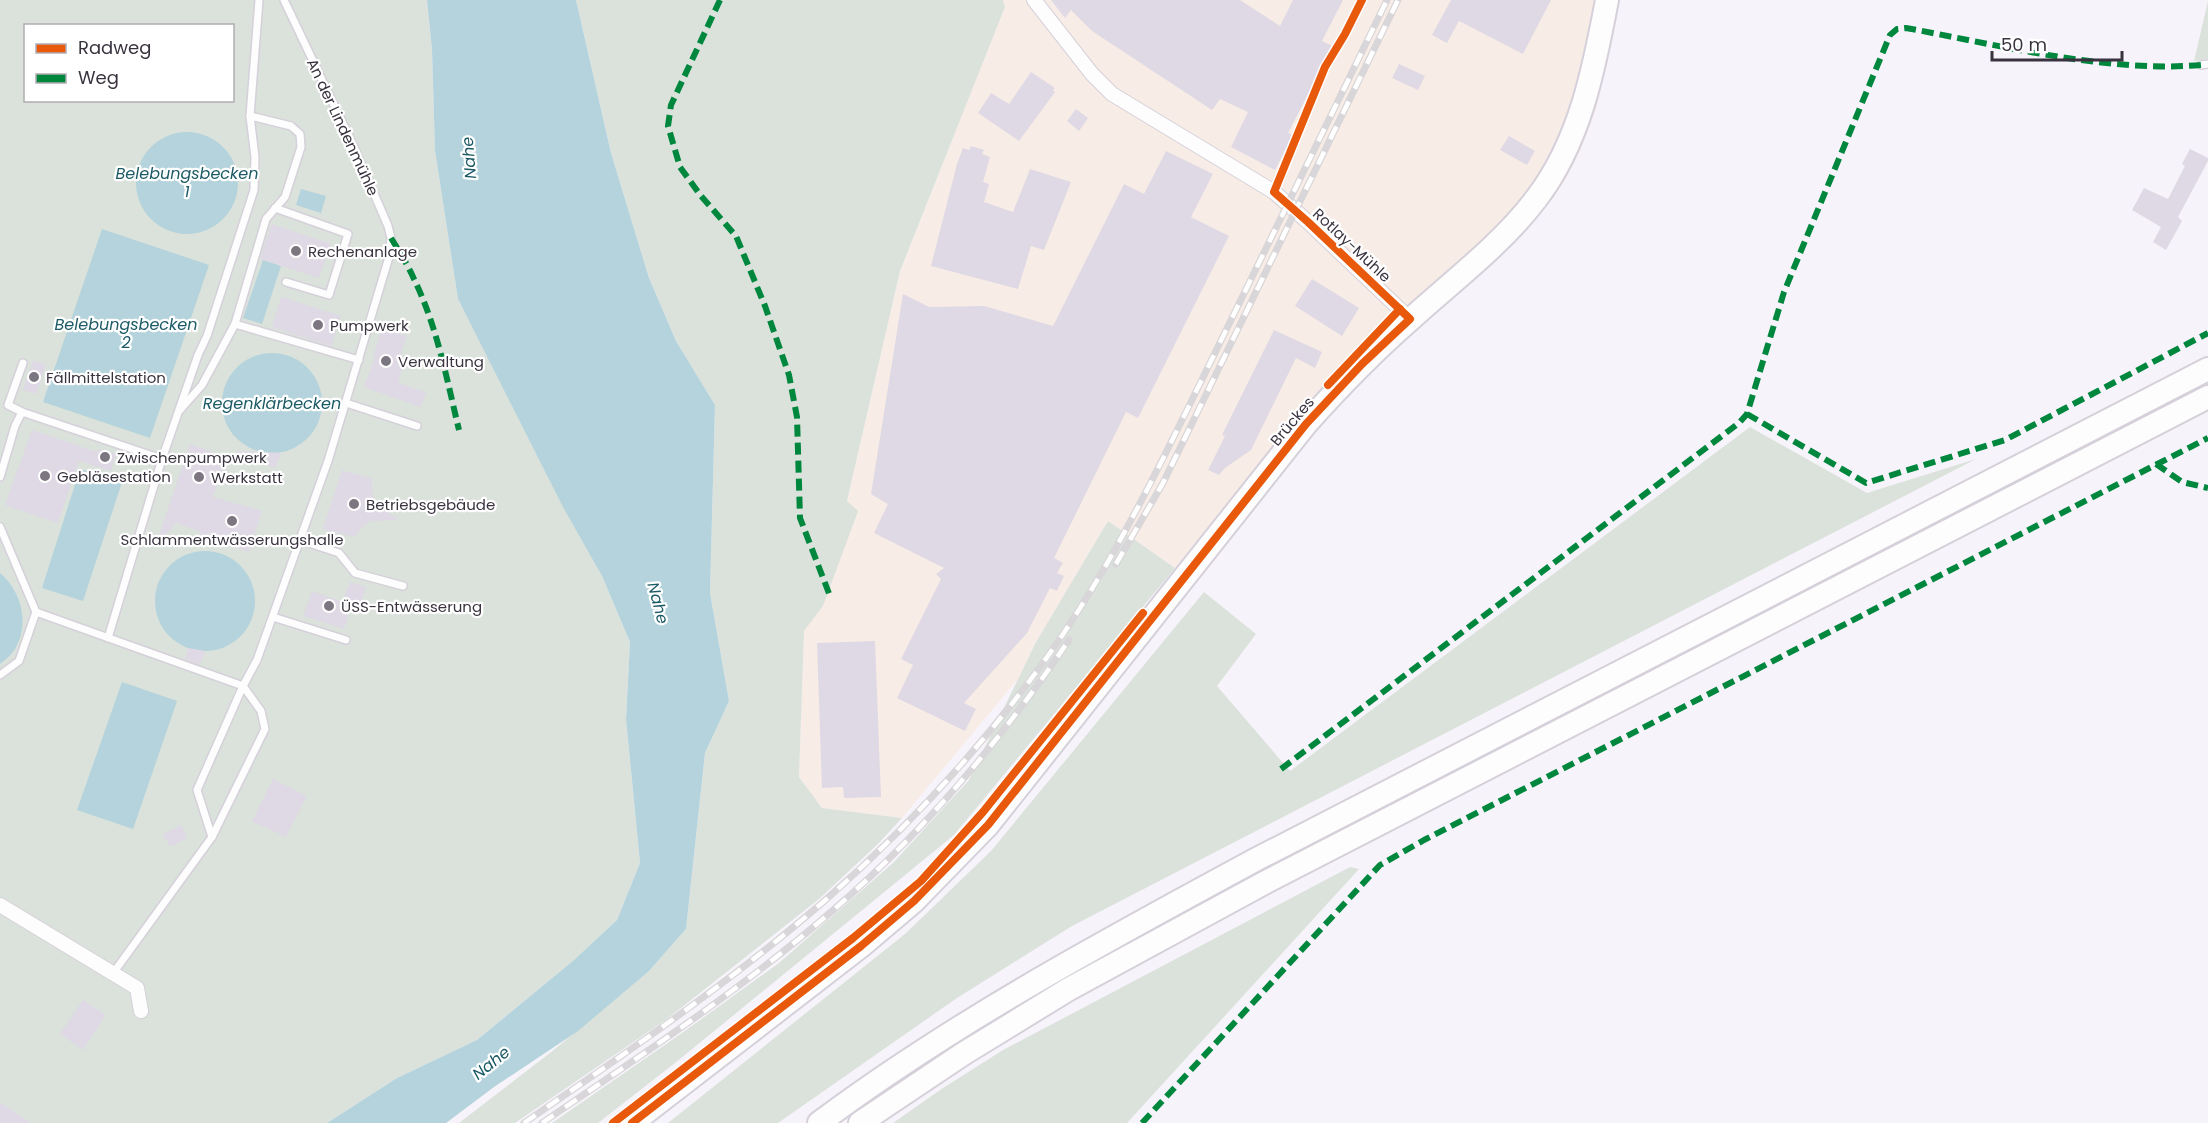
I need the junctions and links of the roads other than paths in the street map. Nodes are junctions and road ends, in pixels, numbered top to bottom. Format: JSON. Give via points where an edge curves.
{"nodes":[{"id":1,"x":259,"y":0,"type":"edge"},
{"id":2,"x":284,"y":0,"type":"edge"},
{"id":3,"x":1034,"y":0,"type":"edge"},
{"id":4,"x":1607,"y":0,"type":"edge"},
{"id":5,"x":250,"y":116,"type":"junction"},
{"id":6,"x":275,"y":208,"type":"junction"},
{"id":7,"x":286,"y":282,"type":"dead end"},
{"id":8,"x":1410,"y":319,"type":"junction"},
{"id":9,"x":235,"y":324,"type":"junction"},
{"id":10,"x":358,"y":360,"type":"junction"},
{"id":11,"x":23,"y":363,"type":"dead end"},
{"id":12,"x":2208,"y":369,"type":"edge"},
{"id":13,"x":2208,"y":397,"type":"edge"},
{"id":14,"x":346,"y":403,"type":"junction"},
{"id":15,"x":22,"y":412,"type":"junction"},
{"id":16,"x":178,"y":412,"type":"junction"},
{"id":17,"x":417,"y":426,"type":"dead end"},
{"id":18,"x":162,"y":459,"type":"junction"},
{"id":19,"x":0,"y":477,"type":"edge"},
{"id":20,"x":0,"y":527,"type":"edge"},
{"id":21,"x":300,"y":540,"type":"junction"},
{"id":22,"x":403,"y":586,"type":"dead end"},
{"id":23,"x":36,"y":612,"type":"junction"},
{"id":24,"x":273,"y":617,"type":"junction"},
{"id":25,"x":108,"y":638,"type":"junction"},
{"id":26,"x":346,"y":640,"type":"dead end"},
{"id":27,"x":0,"y":675,"type":"edge"},
{"id":28,"x":243,"y":686,"type":"junction"},
{"id":29,"x":212,"y":837,"type":"junction"},
{"id":30,"x":0,"y":905,"type":"edge"},
{"id":31,"x":114,"y":972,"type":"junction"},
{"id":32,"x":141,"y":1011,"type":"dead end"},
{"id":33,"x":632,"y":1123,"type":"edge"},
{"id":34,"x":819,"y":1123,"type":"edge"},
{"id":35,"x":860,"y":1123,"type":"edge"}],
"edges":[{"from":1,"to":5,"type":"lane"},
{"from":2,"to":10,"type":"lane","name":"An der Lindenmühle","via":[[348,135],[391,238],[389,257]]},
{"from":3,"to":8,"type":"street","name":"Rotlay-Mühle","via":[[1112,94],[1274,192]]},
{"from":4,"to":8,"type":"main road","name":"Brückes","via":[[1596,58],[1575,131],[1537,198],[1487,252]]},
{"from":5,"to":6,"type":"lane","via":[[291,126],[300,134],[301,147],[285,197]]},
{"from":5,"to":16,"type":"lane","via":[[254,190]]},
{"from":6,"to":7,"type":"lane","via":[[348,234],[329,295]]},
{"from":6,"to":9,"type":"lane","via":[[267,219]]},
{"from":8,"to":33,"type":"main road","name":"Brückes","via":[[1325,402],[988,825],[914,902]]},
{"from":9,"to":10,"type":"lane"},
{"from":9,"to":16,"type":"lane","via":[[202,385]]},
{"from":10,"to":14,"type":"lane","name":"An der Lindenmühle"},
{"from":11,"to":15,"type":"lane","via":[[8,405]]},
{"from":12,"to":34,"type":"main road","via":[[1157,912],[956,1031]]},
{"from":13,"to":35,"type":"main road","via":[[1256,888],[1069,989]]},
{"from":14,"to":17,"type":"lane"},
{"from":14,"to":21,"type":"lane","name":"An der Lindenmühle"},
{"from":15,"to":18,"type":"lane"},
{"from":15,"to":19,"type":"lane"},
{"from":16,"to":18,"type":"lane"},
{"from":18,"to":25,"type":"lane"},
{"from":20,"to":23,"type":"lane"},
{"from":21,"to":22,"type":"lane","via":[[339,553],[355,573]]},
{"from":21,"to":24,"type":"lane","name":"An der Lindenmühle"},
{"from":23,"to":25,"type":"lane"},
{"from":23,"to":27,"type":"lane","via":[[19,661]]},
{"from":24,"to":26,"type":"lane"},
{"from":24,"to":28,"type":"lane","name":"An der Lindenmühle"},
{"from":25,"to":28,"type":"lane"},
{"from":28,"to":29,"type":"lane","name":"An der Lindenmühle","via":[[197,790]]},
{"from":28,"to":29,"type":"lane","via":[[261,711],[265,729]]},
{"from":29,"to":31,"type":"lane"},
{"from":30,"to":31,"type":"street"},
{"from":31,"to":32,"type":"street","via":[[137,988]]}]}
